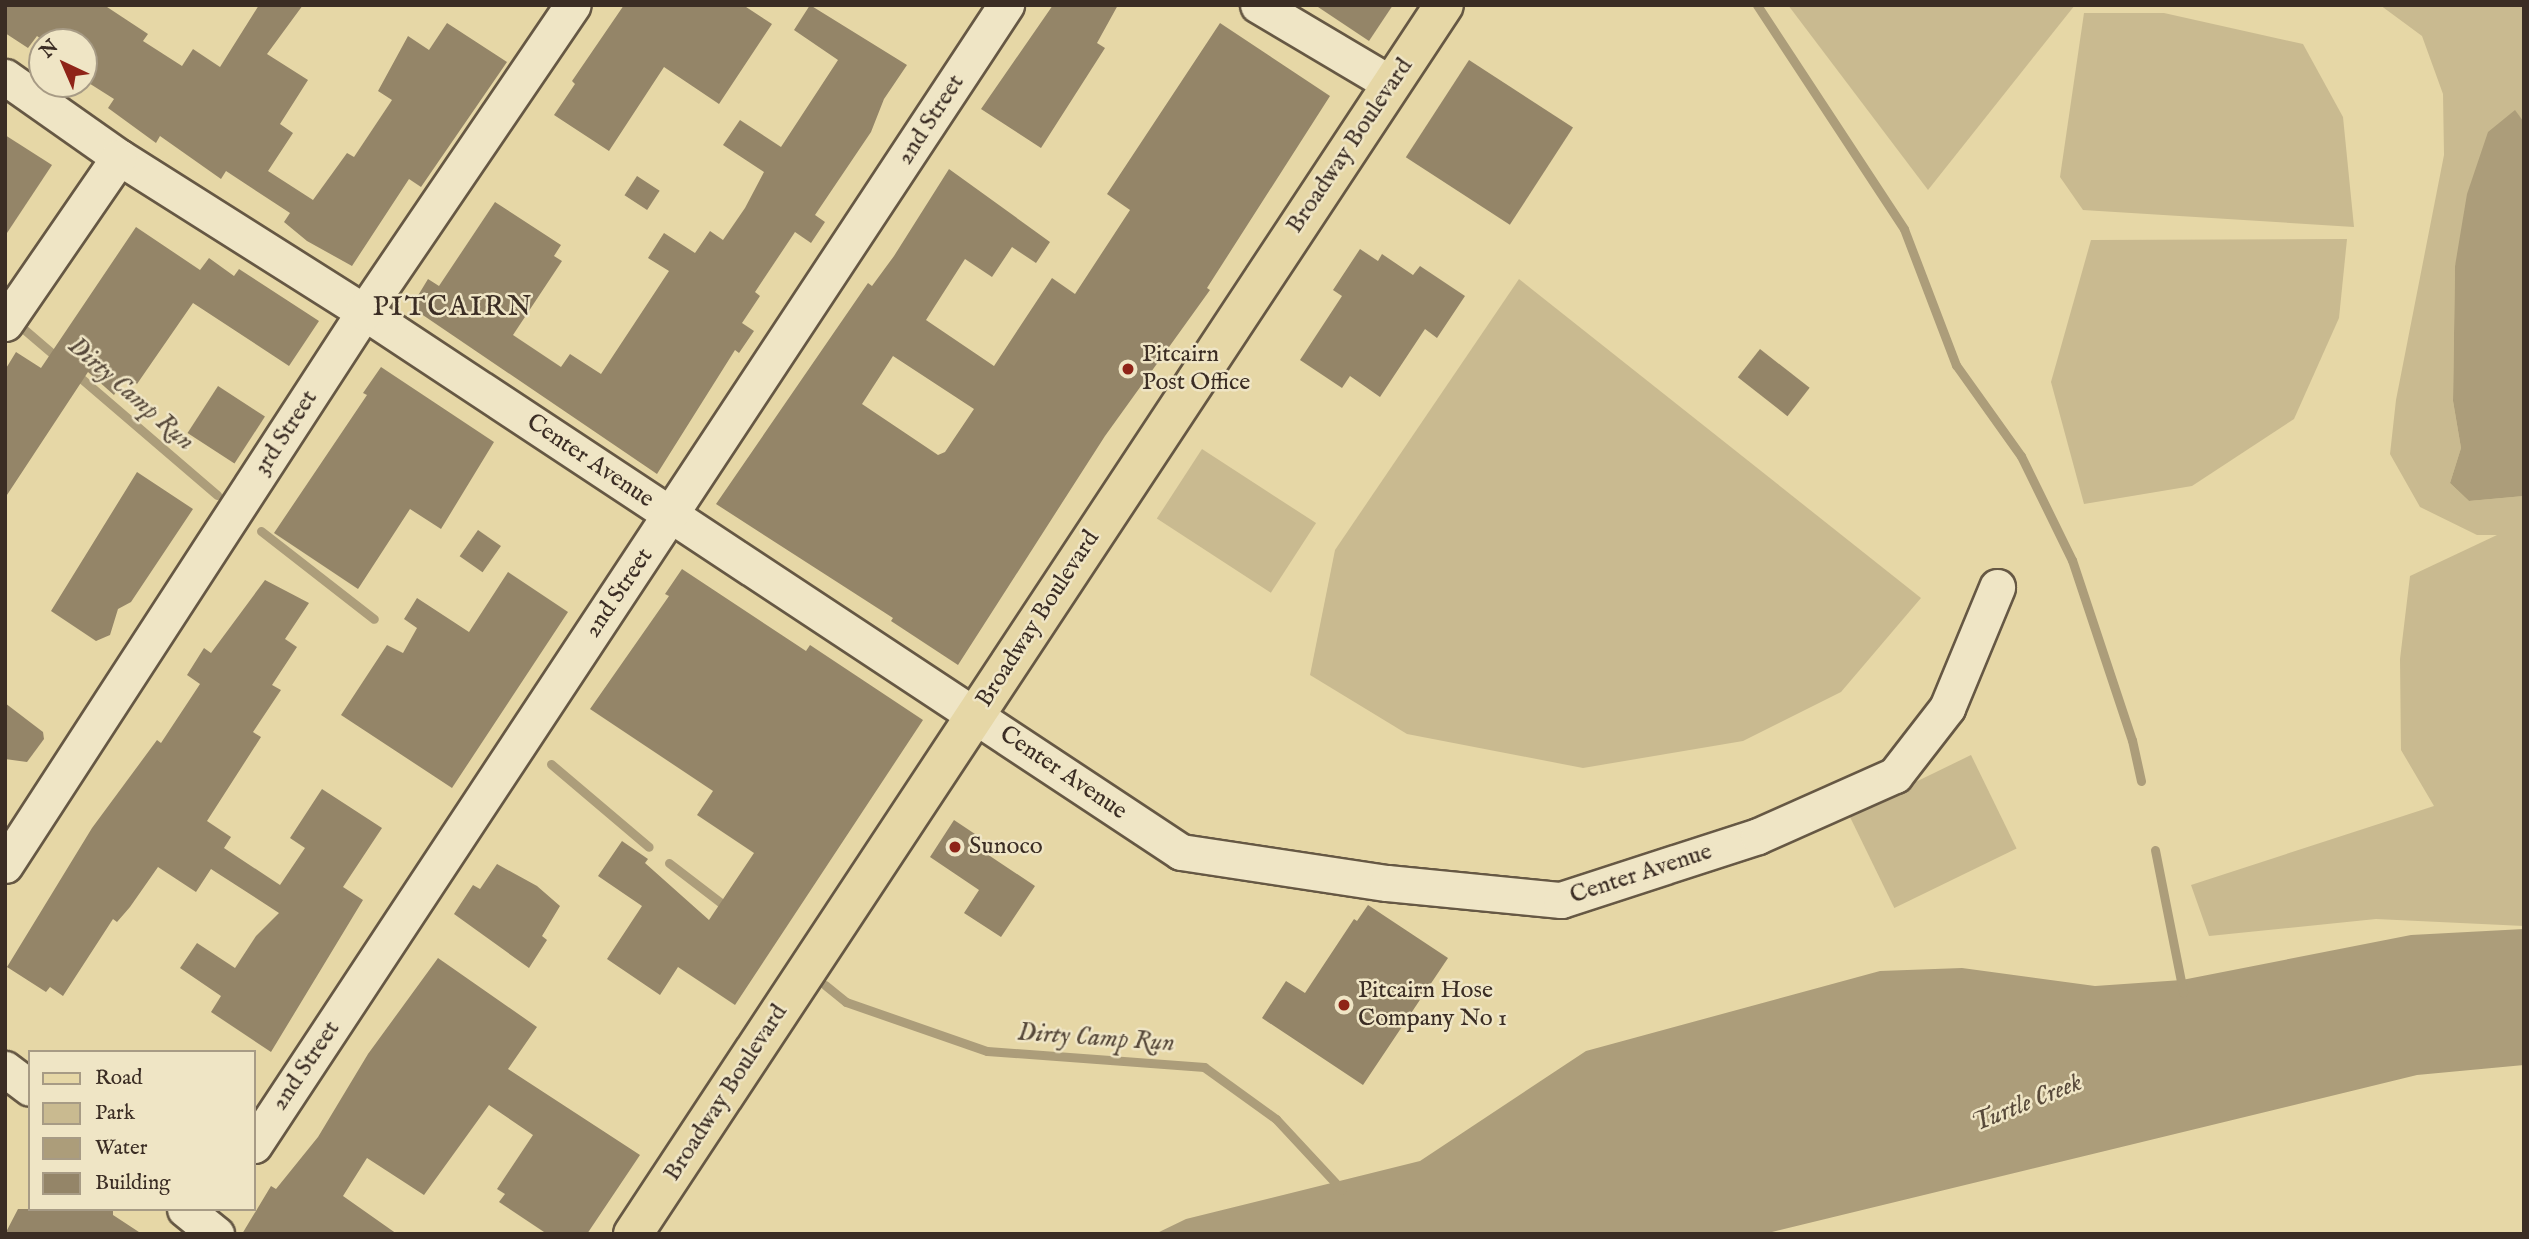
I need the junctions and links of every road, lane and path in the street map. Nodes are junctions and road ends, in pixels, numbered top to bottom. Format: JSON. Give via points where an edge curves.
{"nodes":[{"id":1,"x":573,"y":5,"type":"edge"},
{"id":2,"x":1006,"y":5,"type":"edge"},
{"id":3,"x":1258,"y":5,"type":"edge"},
{"id":4,"x":1444,"y":5,"type":"edge"},
{"id":5,"x":5,"y":77,"type":"edge"},
{"id":6,"x":1391,"y":84,"type":"junction"},
{"id":7,"x":119,"y":157,"type":"junction"},
{"id":8,"x":364,"y":312,"type":"junction"},
{"id":9,"x":5,"y":323,"type":"edge"},
{"id":10,"x":671,"y":515,"type":"junction"},
{"id":11,"x":1997,"y":587,"type":"dead end"},
{"id":12,"x":975,"y":715,"type":"junction"},
{"id":13,"x":5,"y":865,"type":"edge"},
{"id":14,"x":5,"y":1069,"type":"edge"},
{"id":15,"x":28,"y":1086,"type":"edge"},
{"id":16,"x":256,"y":1142,"type":"edge"},
{"id":17,"x":633,"y":1234,"type":"edge"}],
"edges":[{"from":1,"to":8,"type":"street","name":"3rd Street"},
{"from":2,"to":10,"type":"street","name":"2nd Street"},
{"from":3,"to":6,"type":"street"},
{"from":4,"to":6,"type":"main road","name":"Broadway Boulevard"},
{"from":5,"to":7,"type":"street","name":"Center Avenue"},
{"from":6,"to":12,"type":"main road","name":"Broadway Boulevard"},
{"from":7,"to":8,"type":"street","name":"Center Avenue"},
{"from":7,"to":9,"type":"street"},
{"from":8,"to":10,"type":"street","name":"Center Avenue"},
{"from":8,"to":13,"type":"street","name":"3rd Street"},
{"from":10,"to":12,"type":"street","name":"Center Avenue"},
{"from":10,"to":16,"type":"street","name":"2nd Street"},
{"from":11,"to":12,"type":"street","name":"Center Avenue","via":[[1947,708],[1895,775],[1758,836],[1561,900],[1387,883],[1181,852]]},
{"from":12,"to":17,"type":"main road","name":"Broadway Boulevard"},
{"from":14,"to":15,"type":"street"}]}
